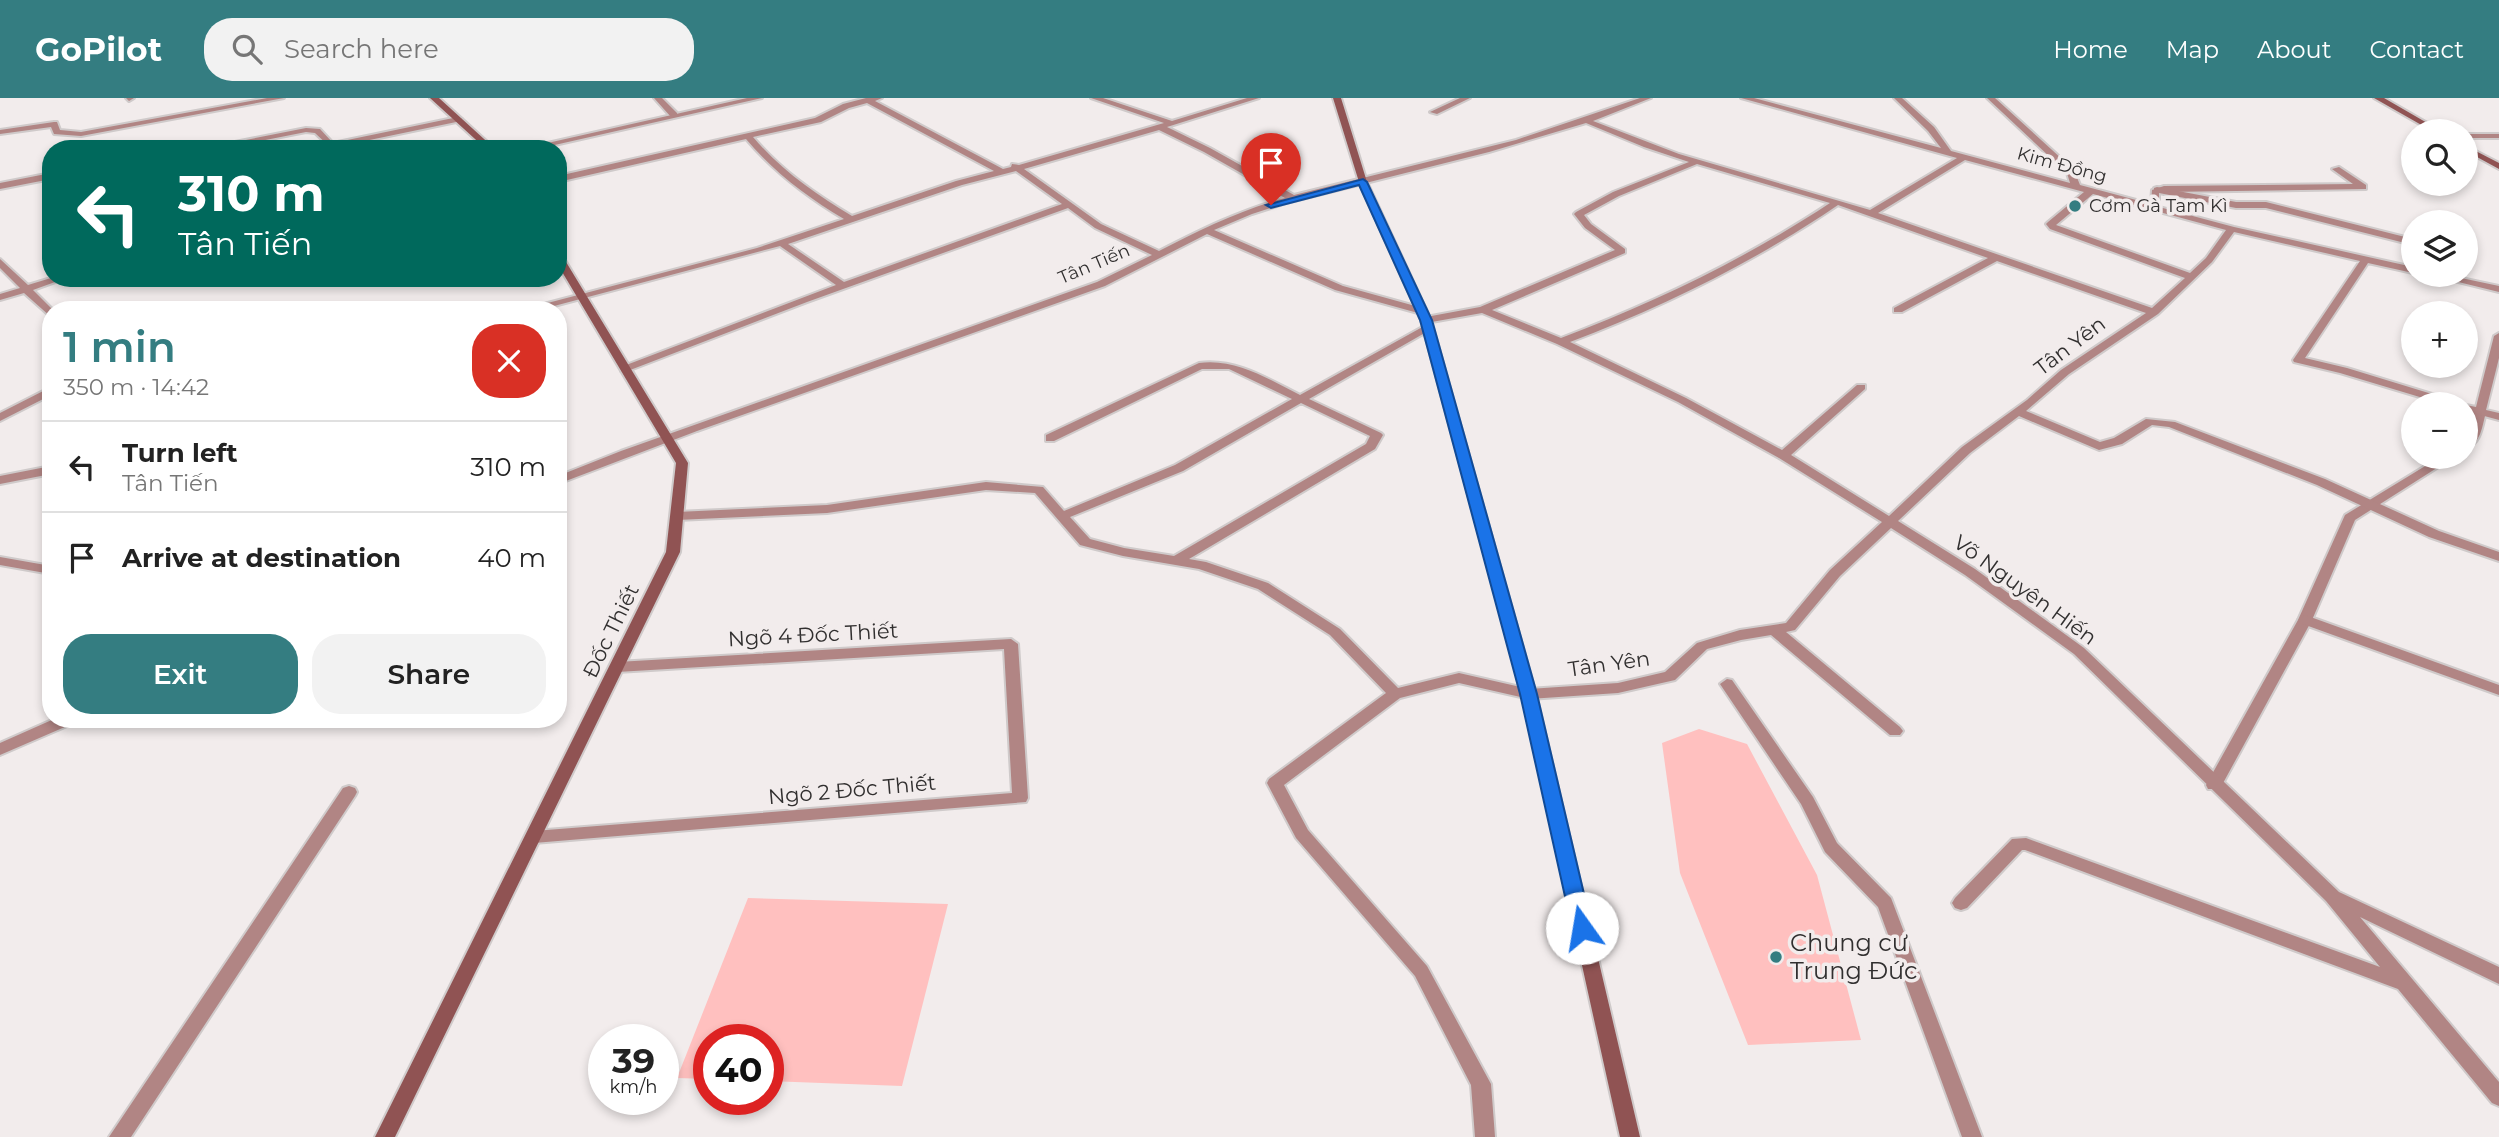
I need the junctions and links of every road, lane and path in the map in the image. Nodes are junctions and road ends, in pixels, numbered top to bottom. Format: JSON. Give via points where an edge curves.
{"nodes":[{"id":1,"x":280,"y":98,"type":"edge"},
{"id":2,"x":434,"y":98,"type":"edge"},
{"id":3,"x":658,"y":98,"type":"edge"},
{"id":4,"x":758,"y":98,"type":"edge"},
{"id":5,"x":878,"y":98,"type":"edge"},
{"id":6,"x":1096,"y":98,"type":"edge"},
{"id":7,"x":1255,"y":98,"type":"edge"},
{"id":8,"x":1337,"y":98,"type":"edge"},
{"id":9,"x":1466,"y":98,"type":"edge"},
{"id":10,"x":1647,"y":98,"type":"edge"},
{"id":11,"x":1745,"y":98,"type":"edge"},
{"id":12,"x":1898,"y":98,"type":"edge"},
{"id":13,"x":1991,"y":98,"type":"edge"},
{"id":14,"x":2378,"y":98,"type":"edge"},
{"id":15,"x":867,"y":100,"type":"junction"},
{"id":16,"x":1434,"y":112,"type":"dead end"},
{"id":17,"x":674,"y":115,"type":"junction"},
{"id":18,"x":458,"y":119,"type":"junction"},
{"id":19,"x":2416,"y":119,"type":"edge"},
{"id":20,"x":1589,"y":122,"type":"junction"},
{"id":21,"x":1172,"y":123,"type":"junction"},
{"id":22,"x":1160,"y":127,"type":"junction"},
{"id":23,"x":0,"y":132,"type":"edge"},
{"id":24,"x":2478,"y":136,"type":"edge"},
{"id":25,"x":2499,"y":136,"type":"edge"},
{"id":26,"x":749,"y":137,"type":"junction"},
{"id":27,"x":252,"y":140,"type":"edge"},
{"id":28,"x":325,"y":140,"type":"edge"},
{"id":29,"x":359,"y":140,"type":"edge"},
{"id":30,"x":481,"y":140,"type":"edge"},
{"id":31,"x":564,"y":140,"type":"edge"},
{"id":32,"x":1948,"y":152,"type":"junction"},
{"id":33,"x":2478,"y":155,"type":"edge"},
{"id":34,"x":1964,"y":157,"type":"junction"},
{"id":35,"x":1695,"y":162,"type":"junction"},
{"id":36,"x":1015,"y":166,"type":"junction"},
{"id":37,"x":2499,"y":166,"type":"edge"},
{"id":38,"x":2336,"y":169,"type":"dead end"},
{"id":39,"x":1000,"y":171,"type":"junction"},
{"id":40,"x":567,"y":177,"type":"edge"},
{"id":41,"x":42,"y":178,"type":"edge"},
{"id":42,"x":1363,"y":182,"type":"junction"},
{"id":43,"x":0,"y":186,"type":"edge"},
{"id":44,"x":2076,"y":187,"type":"junction"},
{"id":45,"x":2157,"y":190,"type":"junction"},
{"id":46,"x":2091,"y":191,"type":"junction"},
{"id":47,"x":1292,"y":198,"type":"junction"},
{"id":48,"x":1837,"y":202,"type":"junction"},
{"id":49,"x":1069,"y":205,"type":"junction"},
{"id":50,"x":2155,"y":208,"type":"junction"},
{"id":51,"x":1872,"y":213,"type":"junction"},
{"id":52,"x":851,"y":219,"type":"junction"},
{"id":53,"x":2232,"y":229,"type":"junction"},
{"id":54,"x":1205,"y":230,"type":"junction"},
{"id":55,"x":2401,"y":239,"type":"edge"},
{"id":56,"x":781,"y":243,"type":"junction"},
{"id":57,"x":1159,"y":255,"type":"junction"},
{"id":58,"x":1995,"y":258,"type":"junction"},
{"id":59,"x":2366,"y":259,"type":"junction"},
{"id":60,"x":0,"y":262,"type":"edge"},
{"id":61,"x":2401,"y":267,"type":"edge"},
{"id":62,"x":567,"y":272,"type":"edge"},
{"id":63,"x":2189,"y":276,"type":"junction"},
{"id":64,"x":42,"y":284,"type":"edge"},
{"id":65,"x":2478,"y":284,"type":"edge"},
{"id":66,"x":844,"y":286,"type":"junction"},
{"id":67,"x":25,"y":289,"type":"junction"},
{"id":68,"x":2499,"y":289,"type":"edge"},
{"id":69,"x":581,"y":295,"type":"junction"},
{"id":70,"x":0,"y":297,"type":"edge"},
{"id":71,"x":559,"y":301,"type":"edge"},
{"id":72,"x":42,"y":305,"type":"edge"},
{"id":73,"x":1483,"y":310,"type":"junction"},
{"id":74,"x":1898,"y":310,"type":"dead end"},
{"id":75,"x":2154,"y":312,"type":"junction"},
{"id":76,"x":1425,"y":320,"type":"junction"},
{"id":77,"x":2499,"y":336,"type":"edge"},
{"id":78,"x":1561,"y":342,"type":"junction"},
{"id":79,"x":625,"y":369,"type":"junction"},
{"id":80,"x":1861,"y":387,"type":"dead end"},
{"id":81,"x":2415,"y":392,"type":"edge"},
{"id":82,"x":42,"y":395,"type":"edge"},
{"id":83,"x":1299,"y":401,"type":"junction"},
{"id":84,"x":2018,"y":412,"type":"junction"},
{"id":85,"x":2480,"y":412,"type":"junction"},
{"id":86,"x":2499,"y":417,"type":"edge"},
{"id":87,"x":0,"y":418,"type":"edge"},
{"id":88,"x":2478,"y":419,"type":"edge"},
{"id":89,"x":666,"y":437,"type":"junction"},
{"id":90,"x":1051,"y":438,"type":"dead end"},
{"id":91,"x":1783,"y":455,"type":"junction"},
{"id":92,"x":2429,"y":469,"type":"edge"},
{"id":93,"x":42,"y":472,"type":"edge"},
{"id":94,"x":567,"y":476,"type":"edge"},
{"id":95,"x":0,"y":480,"type":"edge"},
{"id":96,"x":2372,"y":505,"type":"junction"},
{"id":97,"x":677,"y":516,"type":"junction"},
{"id":98,"x":1062,"y":516,"type":"junction"},
{"id":99,"x":1889,"y":522,"type":"junction"},
{"id":100,"x":2499,"y":557,"type":"edge"},
{"id":101,"x":1177,"y":560,"type":"junction"},
{"id":102,"x":0,"y":561,"type":"edge"},
{"id":103,"x":42,"y":568,"type":"edge"},
{"id":104,"x":2305,"y":620,"type":"junction"},
{"id":105,"x":1774,"y":629,"type":"junction"},
{"id":106,"x":1011,"y":644,"type":"joint"},
{"id":107,"x":617,"y":667,"type":"junction"},
{"id":108,"x":1727,"y":684,"type":"dead end"},
{"id":109,"x":2499,"y":690,"type":"edge"},
{"id":110,"x":1395,"y":694,"type":"junction"},
{"id":111,"x":1529,"y":694,"type":"junction"},
{"id":112,"x":48,"y":728,"type":"edge"},
{"id":113,"x":1895,"y":731,"type":"dead end"},
{"id":114,"x":0,"y":749,"type":"edge"},
{"id":115,"x":2214,"y":785,"type":"junction"},
{"id":116,"x":349,"y":792,"type":"dead end"},
{"id":117,"x":534,"y":837,"type":"junction"},
{"id":118,"x":2332,"y":896,"type":"junction"},
{"id":119,"x":1961,"y":903,"type":"dead end"},
{"id":120,"x":2499,"y":976,"type":"edge"},
{"id":121,"x":2403,"y":983,"type":"junction"},
{"id":122,"x":2499,"y":1097,"type":"edge"},
{"id":123,"x":119,"y":1137,"type":"edge"},
{"id":124,"x":385,"y":1137,"type":"edge"},
{"id":125,"x":1485,"y":1137,"type":"edge"},
{"id":126,"x":1630,"y":1137,"type":"edge"},
{"id":127,"x":1972,"y":1137,"type":"edge"}],
"edges":[{"from":1,"to":23,"type":"street","via":[[81,134],[57,132],[54,124]]},
{"from":2,"to":18,"type":"street"},
{"from":3,"to":17,"type":"street"},
{"from":4,"to":17,"type":"street"},
{"from":5,"to":15,"type":"street"},
{"from":6,"to":21,"type":"street"},
{"from":7,"to":21,"type":"street"},
{"from":8,"to":42,"type":"street"},
{"from":9,"to":16,"type":"street"},
{"from":10,"to":20,"type":"street","name":"Tân Tiến"},
{"from":11,"to":32,"type":"street","name":"Kim Đồng"},
{"from":12,"to":32,"type":"street"},
{"from":13,"to":44,"type":"street","via":[[2071,173]]},
{"from":14,"to":19,"type":"street"},
{"from":15,"to":26,"type":"street","via":[[818,120]]},
{"from":15,"to":39,"type":"street"},
{"from":17,"to":31,"type":"street"},
{"from":18,"to":29,"type":"street"},
{"from":18,"to":30,"type":"street"},
{"from":20,"to":35,"type":"street"},
{"from":20,"to":42,"type":"street","name":"Tân Tiến"},
{"from":21,"to":22,"type":"street"},
{"from":22,"to":36,"type":"street"},
{"from":22,"to":47,"type":"street"},
{"from":24,"to":25,"type":"street"},
{"from":26,"to":40,"type":"street"},
{"from":26,"to":52,"type":"street","via":[[766,158],[810,194]]},
{"from":27,"to":28,"type":"street","via":[[306,130],[317,131]]},
{"from":32,"to":34,"type":"street","name":"Kim Đồng"},
{"from":33,"to":37,"type":"street"},
{"from":34,"to":44,"type":"street","name":"Kim Đồng"},
{"from":34,"to":51,"type":"street"},
{"from":35,"to":48,"type":"street"},
{"from":35,"to":73,"type":"street","via":[[1579,214],[1622,251]]},
{"from":36,"to":39,"type":"street"},
{"from":36,"to":49,"type":"street"},
{"from":38,"to":45,"type":"street","via":[[2363,187]]},
{"from":39,"to":52,"type":"street"},
{"from":41,"to":43,"type":"street"},
{"from":42,"to":47,"type":"street","name":"Tân Tiến"},
{"from":42,"to":76,"type":"street"},
{"from":44,"to":46,"type":"street","name":"Kim Đồng"},
{"from":45,"to":50,"type":"street"},
{"from":45,"to":55,"type":"street","via":[[2236,205],[2266,205]]},
{"from":46,"to":50,"type":"street","name":"Kim Đồng"},
{"from":46,"to":63,"type":"street","via":[[2051,224],[2053,228]]},
{"from":47,"to":54,"type":"street","name":"Tân Tiến"},
{"from":48,"to":51,"type":"street"},
{"from":48,"to":78,"type":"street","via":[[1796,231],[1694,288]]},
{"from":49,"to":57,"type":"street","via":[[1098,226]]},
{"from":49,"to":66,"type":"street"},
{"from":50,"to":53,"type":"street","name":"Kim Đồng"},
{"from":51,"to":58,"type":"street"},
{"from":52,"to":56,"type":"street"},
{"from":53,"to":59,"type":"street","name":"Kim Đồng"},
{"from":53,"to":63,"type":"street","name":"Tân Yên","via":[[2209,260]]},
{"from":54,"to":57,"type":"street","name":"Tân Tiến"},
{"from":54,"to":76,"type":"street"},
{"from":56,"to":66,"type":"street"},
{"from":56,"to":69,"type":"street"},
{"from":57,"to":89,"type":"street","name":"Tân Tiến","via":[[1130,272],[1055,301]]},
{"from":58,"to":74,"type":"street"},
{"from":58,"to":75,"type":"street"},
{"from":59,"to":61,"type":"street","name":"Kim Đồng"},
{"from":59,"to":81,"type":"street","via":[[2298,360]]},
{"from":60,"to":67,"type":"street"},
{"from":62,"to":69,"type":"street","name":"Đốc Thiết"},
{"from":63,"to":75,"type":"street","name":"Tân Yên"},
{"from":64,"to":67,"type":"street"},
{"from":65,"to":68,"type":"street"},
{"from":66,"to":79,"type":"street"},
{"from":67,"to":70,"type":"street"},
{"from":67,"to":72,"type":"street"},
{"from":69,"to":71,"type":"street"},
{"from":69,"to":79,"type":"street","name":"Đốc Thiết"},
{"from":73,"to":76,"type":"street"},
{"from":73,"to":78,"type":"street","name":"Võ Nguyên Hiến"},
{"from":75,"to":84,"type":"street","name":"Tân Yên","via":[[2065,372]]},
{"from":76,"to":83,"type":"street"},
{"from":76,"to":111,"type":"street"},
{"from":77,"to":85,"type":"street"},
{"from":78,"to":91,"type":"street","name":"Võ Nguyên Hiến"},
{"from":79,"to":89,"type":"street","name":"Đốc Thiết"},
{"from":80,"to":91,"type":"street"},
{"from":82,"to":87,"type":"street"},
{"from":83,"to":90,"type":"street","via":[[1231,366],[1206,364]]},
{"from":83,"to":98,"type":"street","via":[[1179,468]]},
{"from":83,"to":101,"type":"street","via":[[1371,430],[1377,435],[1375,442]]},
{"from":84,"to":96,"type":"street","via":[[2099,446],[2138,432],[2150,421],[2171,424]]},
{"from":84,"to":99,"type":"street","name":"Tân Yên","via":[[1966,450]]},
{"from":85,"to":86,"type":"street"},
{"from":85,"to":88,"type":"street"},
{"from":89,"to":94,"type":"street","name":"Tân Tiến"},
{"from":89,"to":97,"type":"street","name":"Đốc Thiết","via":[[682,463]]},
{"from":91,"to":99,"type":"street","name":"Võ Nguyên Hiến"},
{"from":92,"to":96,"type":"street"},
{"from":93,"to":95,"type":"street"},
{"from":96,"to":100,"type":"street"},
{"from":96,"to":104,"type":"street","via":[[2350,518]]},
{"from":97,"to":98,"type":"street","via":[[827,509],[986,486],[1039,490]]},
{"from":97,"to":107,"type":"street","name":"Đốc Thiết","via":[[673,552]]},
{"from":98,"to":101,"type":"street","via":[[1085,542]]},
{"from":99,"to":105,"type":"street","name":"Tân Yên","via":[[1835,573],[1790,627]]},
{"from":99,"to":115,"type":"street","name":"Võ Nguyên Hiến","via":[[1970,572],[2079,651]]},
{"from":101,"to":110,"type":"street","via":[[1263,586],[1335,632]]},
{"from":102,"to":103,"type":"street"},
{"from":104,"to":109,"type":"street"},
{"from":104,"to":115,"type":"street"},
{"from":105,"to":111,"type":"street","name":"Tân Yên","via":[[1702,646],[1670,676],[1618,688]]},
{"from":105,"to":113,"type":"street"},
{"from":106,"to":107,"type":"street","name":"Ngõ 4 Đốc Thiết"},
{"from":106,"to":117,"type":"street","name":"Ngõ 2 Đốc Thiết","via":[[1020,798]]},
{"from":107,"to":117,"type":"street","name":"Đốc Thiết"},
{"from":108,"to":127,"type":"street","via":[[1807,801],[1831,847],[1885,903]]},
{"from":110,"to":111,"type":"street","name":"Tân Yên","via":[[1459,678]]},
{"from":110,"to":125,"type":"street","name":"Tân Yên","via":[[1275,783],[1302,834],[1421,971],[1481,1084]]},
{"from":111,"to":126,"type":"street"},
{"from":112,"to":114,"type":"street"},
{"from":115,"to":118,"type":"street","name":"Võ Nguyên Hiến"},
{"from":116,"to":123,"type":"street"},
{"from":117,"to":124,"type":"street","name":"Đốc Thiết"},
{"from":118,"to":120,"type":"street"},
{"from":118,"to":121,"type":"street","name":"Võ Nguyên Hiến"},
{"from":119,"to":121,"type":"street","via":[[2018,844],[2025,844]]},
{"from":121,"to":122,"type":"street","name":"Võ Nguyên Hiến"}]}
